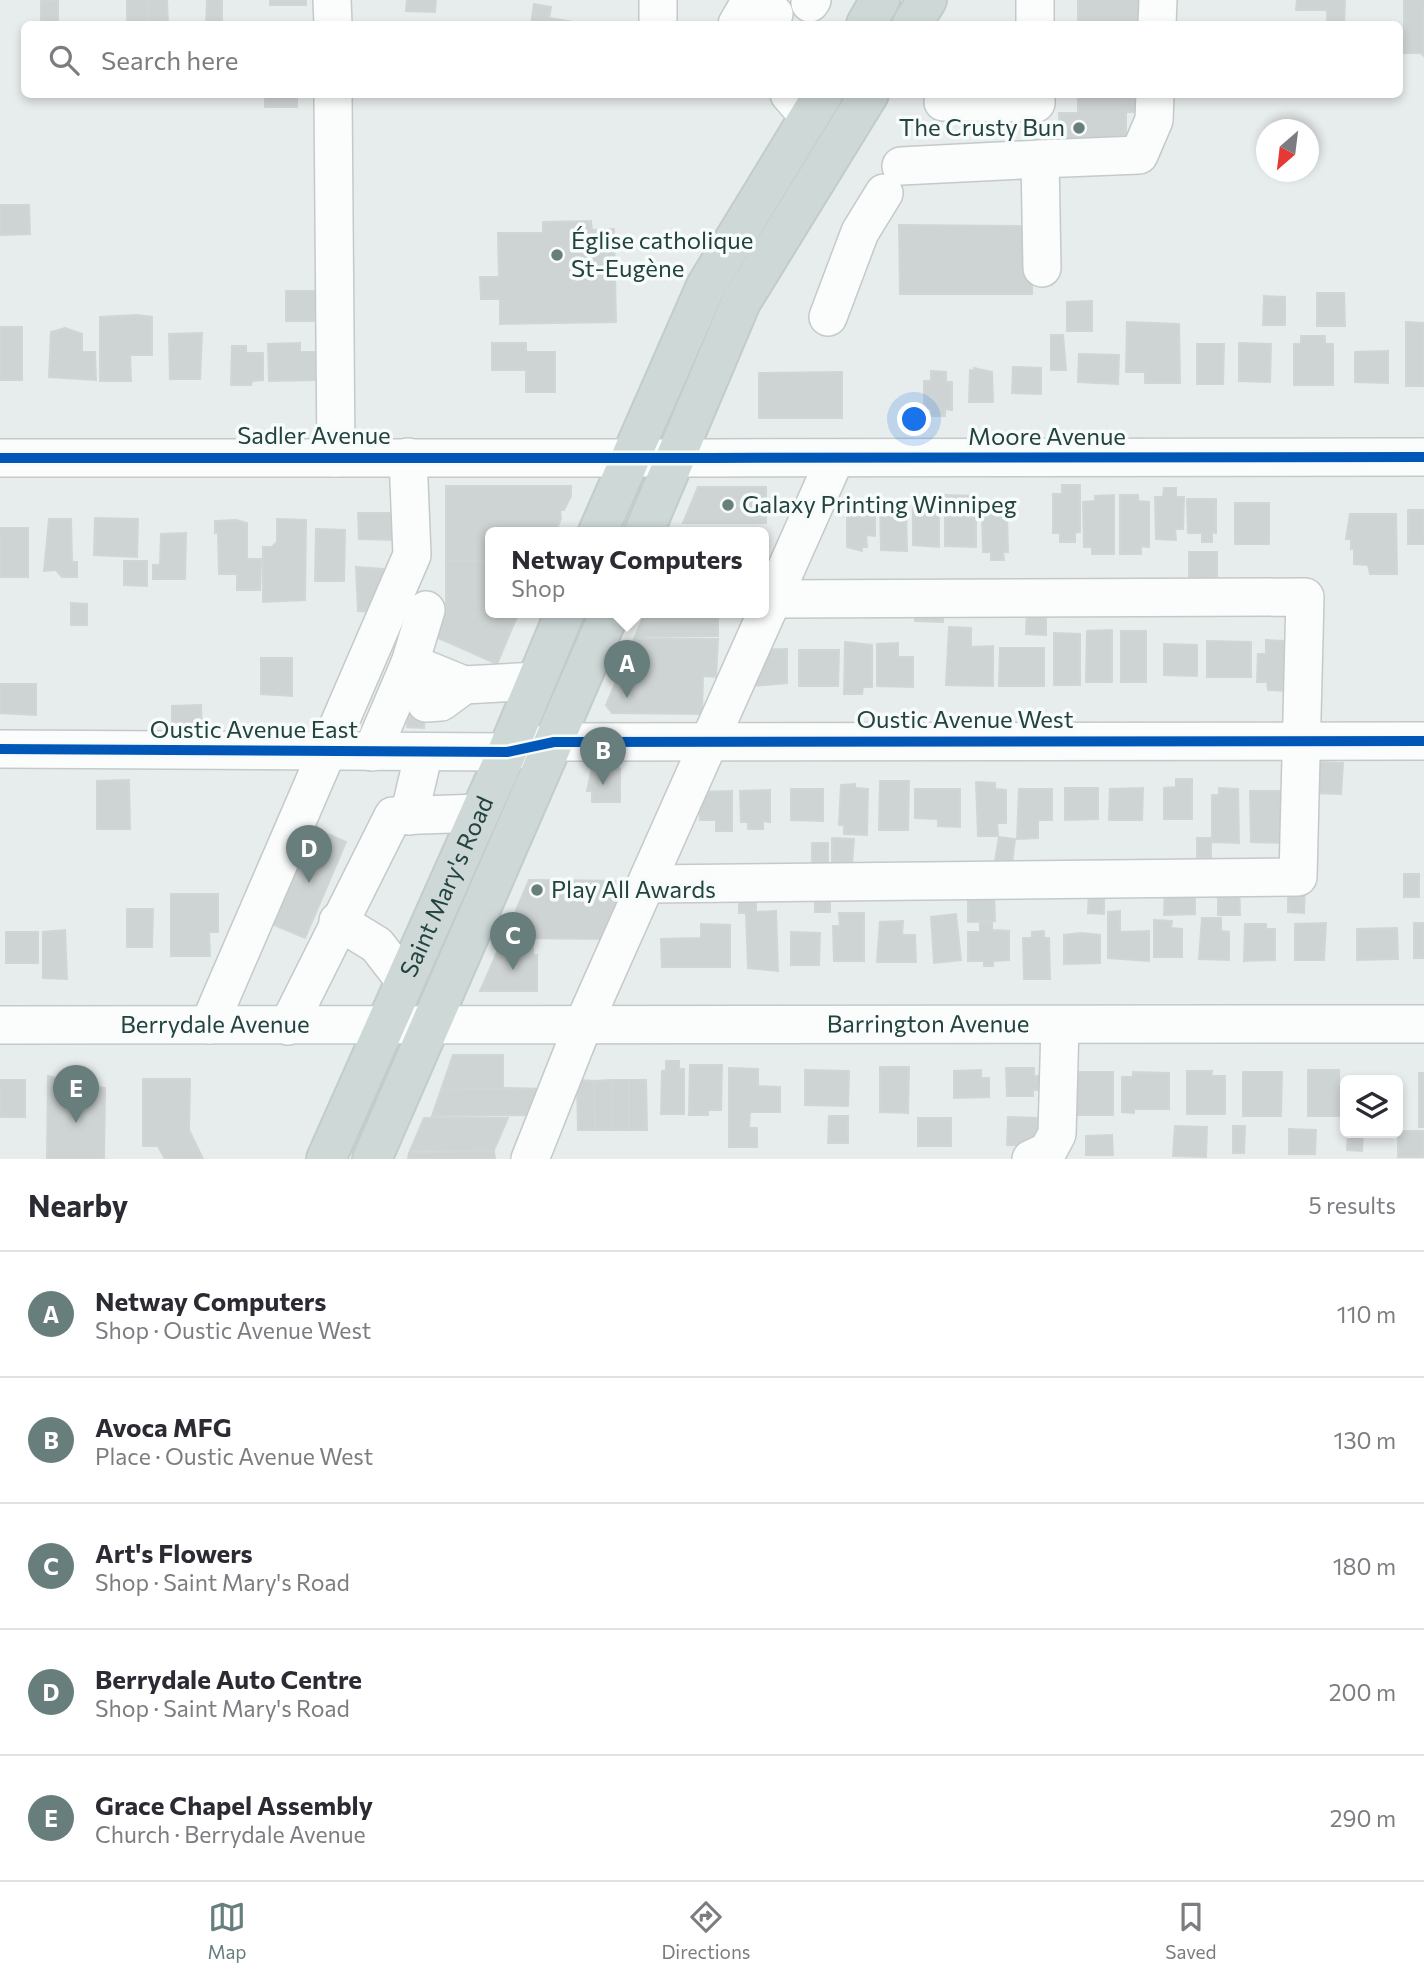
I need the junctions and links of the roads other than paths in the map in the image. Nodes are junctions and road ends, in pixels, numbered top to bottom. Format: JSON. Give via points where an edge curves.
{"nodes":[{"id":1,"x":332,"y":0,"type":"edge"},
{"id":2,"x":658,"y":0,"type":"edge"},
{"id":3,"x":880,"y":0,"type":"edge"},
{"id":4,"x":927,"y":0,"type":"edge"},
{"id":5,"x":1035,"y":0,"type":"edge"},
{"id":6,"x":1158,"y":0,"type":"edge"},
{"id":7,"x":764,"y":13,"type":"edge"},
{"id":8,"x":332,"y":21,"type":"edge"},
{"id":9,"x":658,"y":21,"type":"edge"},
{"id":10,"x":744,"y":21,"type":"edge"},
{"id":11,"x":868,"y":21,"type":"edge"},
{"id":12,"x":914,"y":21,"type":"edge"},
{"id":13,"x":1035,"y":21,"type":"edge"},
{"id":14,"x":1157,"y":21,"type":"edge"},
{"id":15,"x":333,"y":98,"type":"edge"},
{"id":16,"x":867,"y":98,"type":"edge"},
{"id":17,"x":1036,"y":98,"type":"edge"},
{"id":18,"x":1154,"y":98,"type":"edge"},
{"id":19,"x":807,"y":102,"type":"edge"},
{"id":20,"x":943,"y":102,"type":"dead end"},
{"id":21,"x":1040,"y":159,"type":"junction"},
{"id":22,"x":783,"y":160,"type":"junction"},
{"id":23,"x":816,"y":179,"type":"junction"},
{"id":24,"x":1042,"y":268,"type":"dead end"},
{"id":25,"x":828,"y":317,"type":"dead end"},
{"id":26,"x":408,"y":457,"type":"junction"},
{"id":27,"x":1424,"y":457,"type":"edge"},
{"id":28,"x":0,"y":458,"type":"edge"},
{"id":29,"x":336,"y":458,"type":"junction"},
{"id":30,"x":835,"y":459,"type":"junction"},
{"id":31,"x":628,"y":460,"type":"junction"},
{"id":32,"x":675,"y":460,"type":"junction"},
{"id":33,"x":600,"y":527,"type":"edge"},
{"id":34,"x":646,"y":527,"type":"edge"},
{"id":35,"x":774,"y":599,"type":"junction"},
{"id":36,"x":426,"y":610,"type":"dead end"},
{"id":37,"x":769,"y":610,"type":"edge"},
{"id":38,"x":562,"y":618,"type":"edge"},
{"id":39,"x":607,"y":618,"type":"edge"},
{"id":40,"x":766,"y":618,"type":"edge"},
{"id":41,"x":410,"y":663,"type":"junction"},
{"id":42,"x":536,"y":681,"type":"junction"},
{"id":43,"x":464,"y":685,"type":"junction"},
{"id":44,"x":409,"y":703,"type":"junction"},
{"id":45,"x":711,"y":741,"type":"junction"},
{"id":46,"x":1424,"y":741,"type":"edge"},
{"id":47,"x":554,"y":742,"type":"junction"},
{"id":48,"x":1303,"y":742,"type":"junction"},
{"id":49,"x":0,"y":749,"type":"edge"},
{"id":50,"x":326,"y":752,"type":"junction"},
{"id":51,"x":372,"y":752,"type":"junction"},
{"id":52,"x":424,"y":752,"type":"junction"},
{"id":53,"x":507,"y":752,"type":"junction"},
{"id":54,"x":480,"y":813,"type":"junction"},
{"id":55,"x":409,"y":816,"type":"junction"},
{"id":56,"x":649,"y":884,"type":"junction"},
{"id":57,"x":338,"y":921,"type":"junction"},
{"id":58,"x":404,"y":980,"type":"junction"},
{"id":59,"x":584,"y":1023,"type":"junction"},
{"id":60,"x":1424,"y":1024,"type":"edge"},
{"id":61,"x":0,"y":1025,"type":"edge"},
{"id":62,"x":209,"y":1025,"type":"junction"},
{"id":63,"x":1060,"y":1025,"type":"junction"},
{"id":64,"x":288,"y":1026,"type":"junction"},
{"id":65,"x":431,"y":1026,"type":"junction"},
{"id":66,"x":383,"y":1027,"type":"junction"},
{"id":67,"x":326,"y":1159,"type":"edge"},
{"id":68,"x":372,"y":1159,"type":"edge"},
{"id":69,"x":530,"y":1159,"type":"edge"},
{"id":70,"x":1031,"y":1159,"type":"edge"}],
"edges":[{"from":1,"to":8,"type":"street"},
{"from":2,"to":9,"type":"street"},
{"from":3,"to":11,"type":"main road"},
{"from":4,"to":12,"type":"main road"},
{"from":5,"to":13,"type":"street"},
{"from":6,"to":14,"type":"street"},
{"from":7,"to":10,"type":"street"},
{"from":15,"to":29,"type":"street"},
{"from":16,"to":23,"type":"main road"},
{"from":17,"to":20,"type":"street","via":[[1036,103]]},
{"from":18,"to":21,"type":"street","via":[[1154,120],[1139,155]]},
{"from":19,"to":22,"type":"main road"},
{"from":21,"to":24,"type":"street"},
{"from":21,"to":25,"type":"street","via":[[893,179],[860,232]]},
{"from":22,"to":23,"type":"main road"},
{"from":22,"to":31,"type":"main road","via":[[706,286]]},
{"from":23,"to":32,"type":"main road","via":[[740,302]]},
{"from":26,"to":29,"type":"street","name":"Sadler Avenue"},
{"from":26,"to":31,"type":"street","name":"Sadler Avenue"},
{"from":26,"to":50,"type":"street","via":[[412,555]]},
{"from":27,"to":30,"type":"street","name":"Moore Avenue"},
{"from":28,"to":29,"type":"street","name":"Sadler Avenue"},
{"from":30,"to":32,"type":"street","name":"Moore Avenue"},
{"from":30,"to":35,"type":"street"},
{"from":31,"to":32,"type":"street","name":"Moore Avenue"},
{"from":31,"to":33,"type":"main road"},
{"from":32,"to":34,"type":"main road"},
{"from":35,"to":37,"type":"street"},
{"from":35,"to":48,"type":"street","via":[[1304,597]]},
{"from":36,"to":41,"type":"street"},
{"from":38,"to":42,"type":"main road","name":"Saint Mary's Road"},
{"from":39,"to":47,"type":"main road","name":"Saint Mary's Road"},
{"from":40,"to":45,"type":"street"},
{"from":41,"to":43,"type":"street"},
{"from":41,"to":44,"type":"street"},
{"from":42,"to":43,"type":"street"},
{"from":42,"to":53,"type":"main road","name":"Saint Mary's Road"},
{"from":43,"to":44,"type":"street","via":[[441,702]]},
{"from":44,"to":51,"type":"street"},
{"from":45,"to":47,"type":"street","name":"Oustic Avenue West"},
{"from":45,"to":48,"type":"street","name":"Oustic Avenue West"},
{"from":45,"to":56,"type":"street"},
{"from":46,"to":48,"type":"street","name":"Oustic Avenue West"},
{"from":47,"to":53,"type":"street","name":"Oustic Avenue West"},
{"from":47,"to":65,"type":"main road","name":"Saint Mary's Road"},
{"from":48,"to":56,"type":"street","via":[[1298,877]]},
{"from":49,"to":50,"type":"street","name":"Oustic Avenue East"},
{"from":50,"to":51,"type":"street","name":"Oustic Avenue East"},
{"from":50,"to":62,"type":"street"},
{"from":51,"to":52,"type":"street","name":"Oustic Avenue East"},
{"from":52,"to":53,"type":"street","name":"Oustic Avenue East"},
{"from":52,"to":55,"type":"street"},
{"from":53,"to":54,"type":"main road","name":"Saint Mary's Road"},
{"from":54,"to":55,"type":"street"},
{"from":54,"to":58,"type":"main road","name":"Saint Mary's Road"},
{"from":55,"to":57,"type":"street","via":[[393,816]]},
{"from":56,"to":59,"type":"street"},
{"from":57,"to":58,"type":"street","via":[[377,945]]},
{"from":57,"to":64,"type":"street"},
{"from":58,"to":66,"type":"main road","name":"Saint Mary's Road"},
{"from":59,"to":63,"type":"street","name":"Barrington Avenue"},
{"from":59,"to":65,"type":"street","name":"Barrington Avenue"},
{"from":59,"to":69,"type":"street"},
{"from":60,"to":63,"type":"street","name":"Barrington Avenue"},
{"from":61,"to":62,"type":"street","name":"Berrydale Avenue"},
{"from":62,"to":64,"type":"street","name":"Berrydale Avenue"},
{"from":63,"to":70,"type":"street","via":[[1057,1134],[1048,1151]]},
{"from":64,"to":66,"type":"street","name":"Berrydale Avenue"},
{"from":65,"to":66,"type":"street","name":"Berrydale Avenue"},
{"from":65,"to":68,"type":"main road","name":"Saint Mary's Road"},
{"from":66,"to":67,"type":"main road","name":"Saint Mary's Road"}]}
